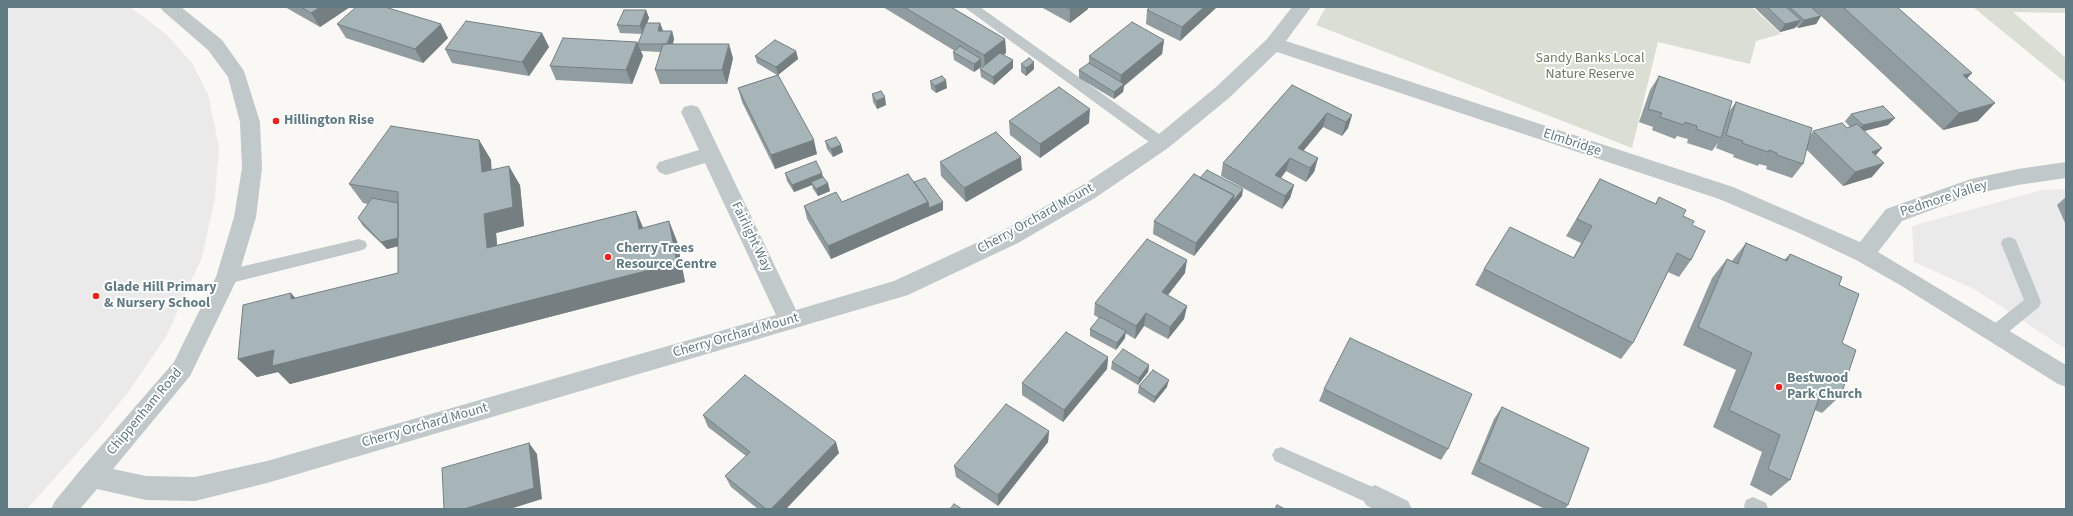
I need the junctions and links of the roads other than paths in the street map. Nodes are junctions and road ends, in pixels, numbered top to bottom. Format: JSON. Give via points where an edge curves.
{"nodes":[{"id":1,"x":169,"y":7,"type":"edge"},
{"id":2,"x":970,"y":7,"type":"edge"},
{"id":3,"x":1302,"y":7,"type":"edge"},
{"id":4,"x":1274,"y":44,"type":"junction"},
{"id":5,"x":691,"y":112,"type":"dead end"},
{"id":6,"x":1161,"y":143,"type":"junction"},
{"id":7,"x":711,"y":154,"type":"junction"},
{"id":8,"x":666,"y":167,"type":"dead end"},
{"id":9,"x":2066,"y":170,"type":"edge"},
{"id":10,"x":359,"y":244,"type":"dead end"},
{"id":11,"x":2009,"y":244,"type":"dead end"},
{"id":12,"x":1864,"y":254,"type":"junction"},
{"id":13,"x":227,"y":277,"type":"junction"},
{"id":14,"x":790,"y":320,"type":"junction"},
{"id":15,"x":1995,"y":333,"type":"junction"},
{"id":16,"x":2066,"y":377,"type":"edge"},
{"id":17,"x":1280,"y":455,"type":"dead end"},
{"id":18,"x":91,"y":476,"type":"junction"},
{"id":19,"x":1375,"y":497,"type":"joint"},
{"id":20,"x":64,"y":509,"type":"edge"},
{"id":21,"x":1399,"y":509,"type":"edge"}],
"edges":[{"from":1,"to":13,"type":"street","name":"Chippenham Road","via":[[215,45],[237,76],[250,122],[252,168],[245,217]]},
{"from":2,"to":6,"type":"lane"},
{"from":3,"to":4,"type":"street","name":"Cherry Orchard Mount"},
{"from":4,"to":6,"type":"street","name":"Cherry Orchard Mount","via":[[1222,93]]},
{"from":4,"to":12,"type":"street","name":"Elmbridge","via":[[1726,193],[1807,226]]},
{"from":5,"to":7,"type":"street","name":"Fairlight Way"},
{"from":6,"to":14,"type":"street","name":"Cherry Orchard Mount","via":[[1088,192],[1010,237],[900,289]]},
{"from":7,"to":8,"type":"street"},
{"from":7,"to":14,"type":"street","name":"Fairlight Way"},
{"from":9,"to":12,"type":"street","name":"Pedmore Valley","via":[[1971,187],[1894,215]]},
{"from":10,"to":13,"type":"lane"},
{"from":11,"to":15,"type":"lane","via":[[2033,302]]},
{"from":12,"to":15,"type":"street","name":"Elmbridge"},
{"from":13,"to":18,"type":"street","name":"Chippenham Road","via":[[182,369]]},
{"from":14,"to":18,"type":"street","name":"Cherry Orchard Mount","via":[[267,472],[195,489],[146,488]]},
{"from":15,"to":16,"type":"street","name":"Elmbridge"},
{"from":17,"to":19,"type":"lane"},
{"from":18,"to":20,"type":"street","name":"Chippenham Road"},
{"from":19,"to":21,"type":"street"}]}
